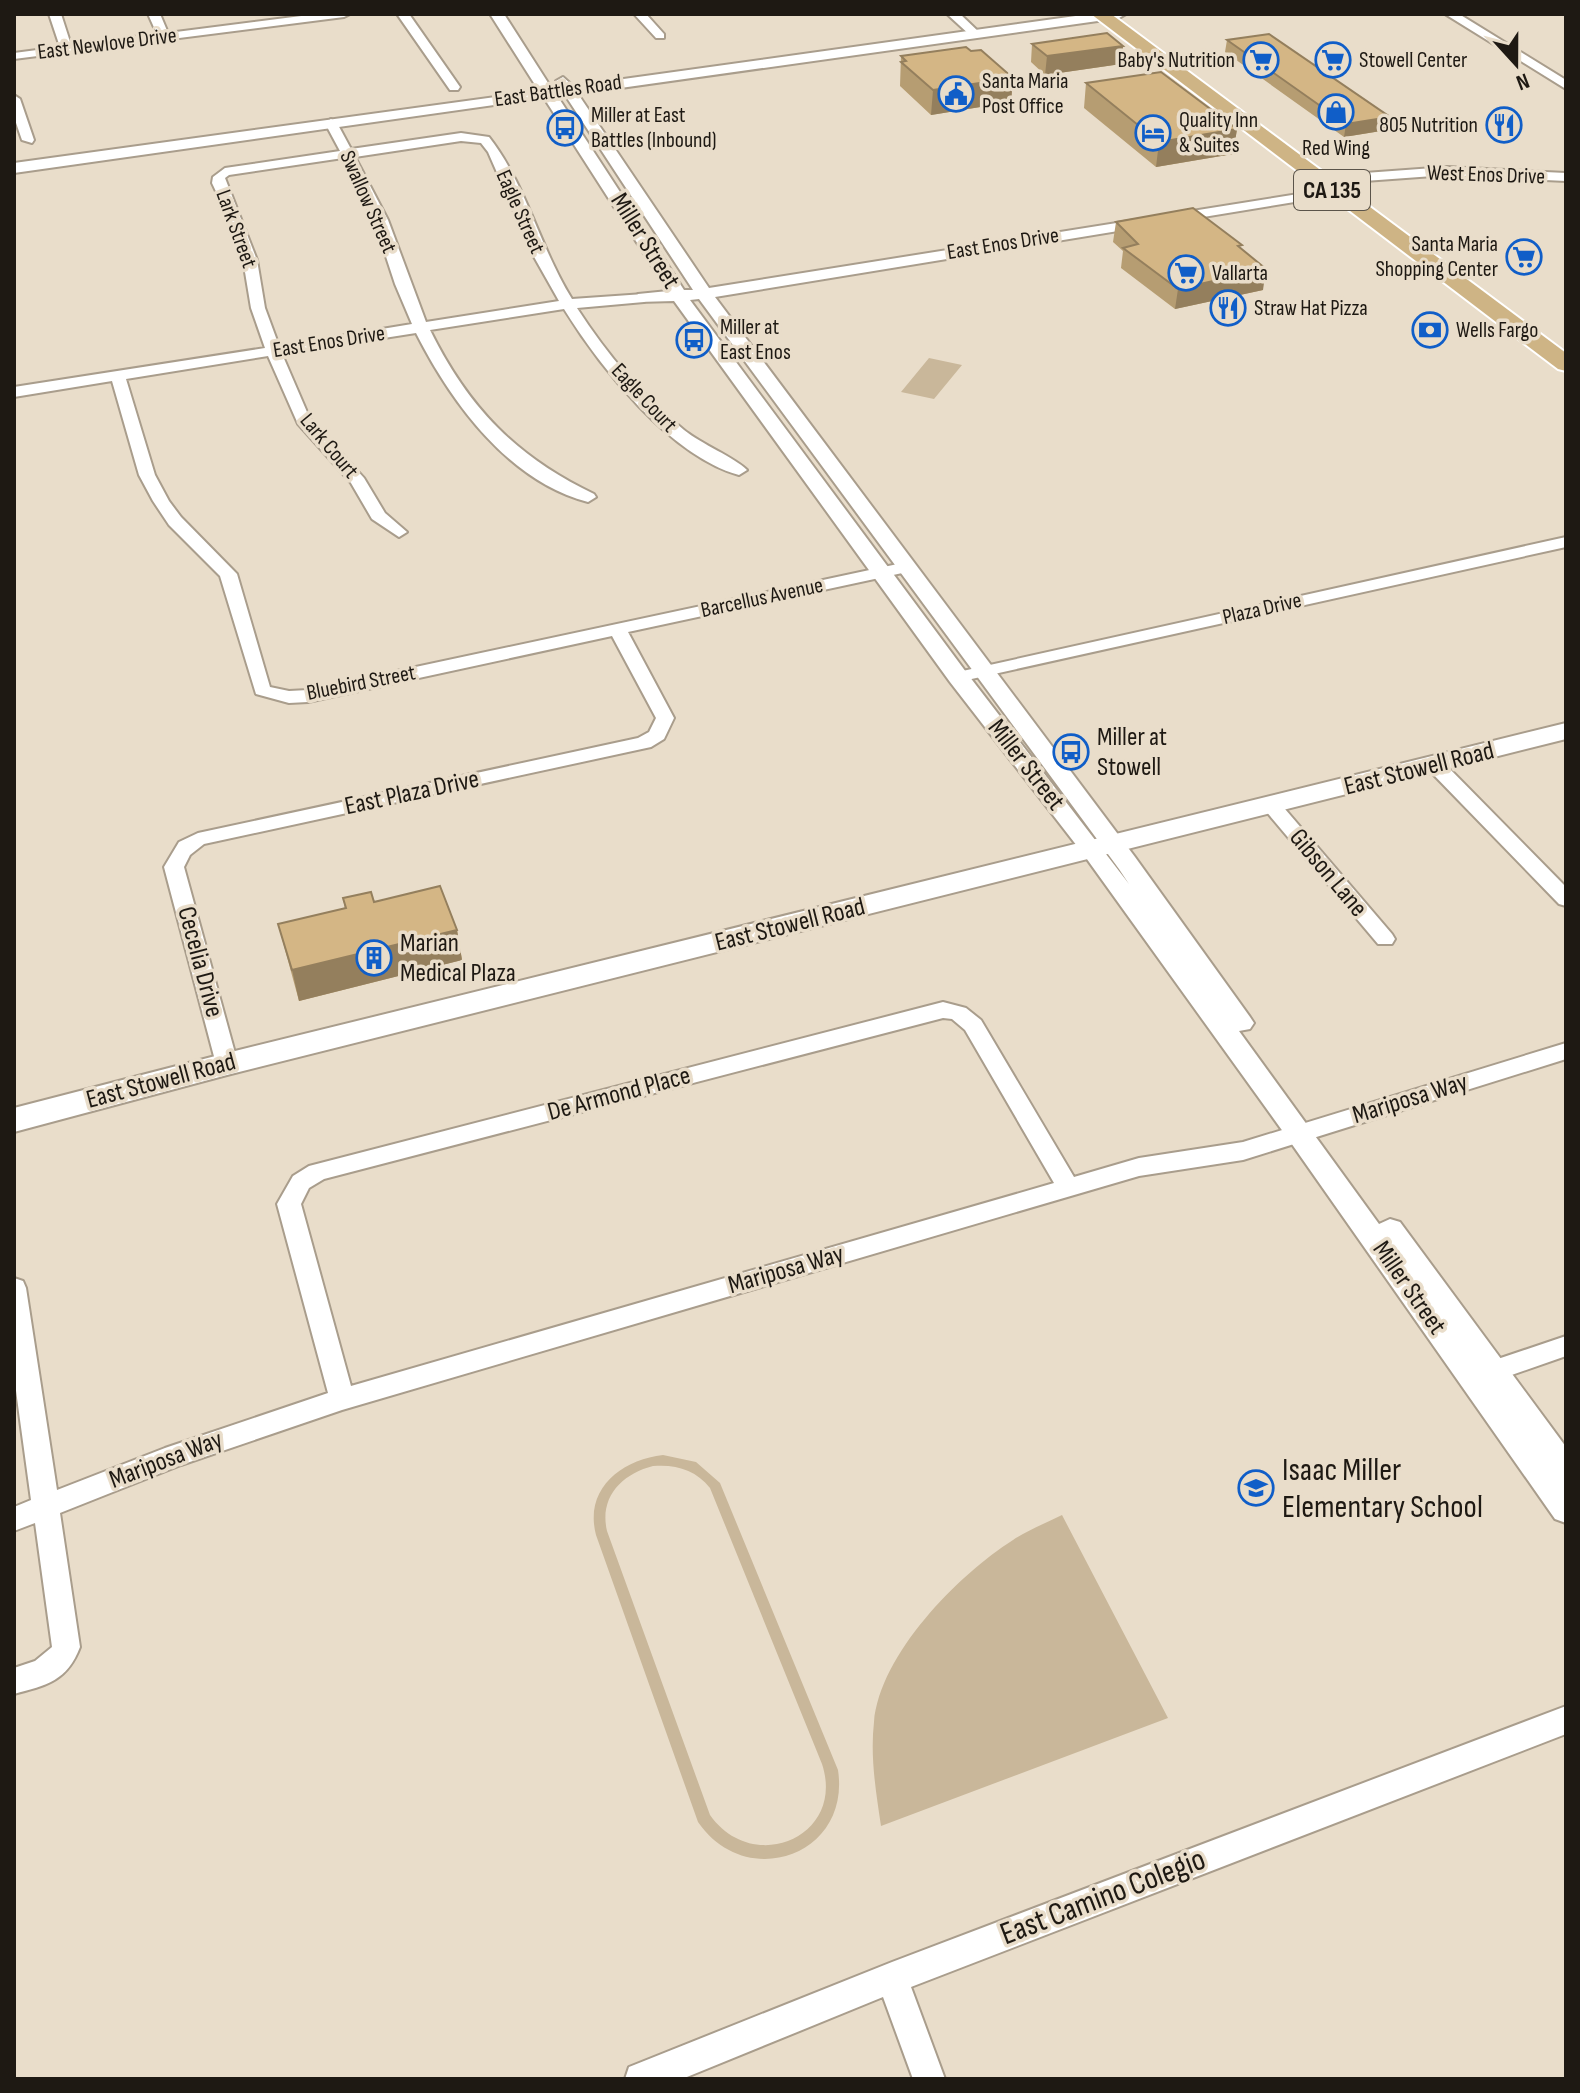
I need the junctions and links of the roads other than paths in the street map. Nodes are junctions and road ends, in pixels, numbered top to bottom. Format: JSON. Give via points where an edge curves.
{"nodes":[{"id":1,"x":55,"y":14,"type":"edge"},
{"id":2,"x":154,"y":14,"type":"edge"},
{"id":3,"x":344,"y":14,"type":"edge"},
{"id":4,"x":403,"y":14,"type":"edge"},
{"id":5,"x":497,"y":14,"type":"edge"},
{"id":6,"x":513,"y":14,"type":"edge"},
{"id":7,"x":640,"y":14,"type":"edge"},
{"id":8,"x":953,"y":14,"type":"edge"},
{"id":9,"x":1128,"y":14,"type":"edge"},
{"id":10,"x":1451,"y":14,"type":"edge"},
{"id":11,"x":1107,"y":15,"type":"edge"},
{"id":12,"x":292,"y":17,"type":"edge"},
{"id":13,"x":527,"y":31,"type":"dead end"},
{"id":14,"x":975,"y":34,"type":"junction"},
{"id":15,"x":660,"y":36,"type":"dead end"},
{"id":16,"x":164,"y":37,"type":"junction"},
{"id":17,"x":67,"y":49,"type":"junction"},
{"id":18,"x":14,"y":56,"type":"edge"},
{"id":19,"x":556,"y":71,"type":"dead end"},
{"id":20,"x":1566,"y":85,"type":"edge"},
{"id":21,"x":454,"y":87,"type":"dead end"},
{"id":22,"x":569,"y":90,"type":"junction"},
{"id":23,"x":550,"y":92,"type":"junction"},
{"id":24,"x":14,"y":99,"type":"edge"},
{"id":25,"x":331,"y":123,"type":"junction"},
{"id":26,"x":28,"y":140,"type":"dead end"},
{"id":27,"x":346,"y":153,"type":"junction"},
{"id":28,"x":14,"y":168,"type":"edge"},
{"id":29,"x":1566,"y":177,"type":"edge"},
{"id":30,"x":1356,"y":182,"type":"junction"},
{"id":31,"x":1328,"y":186,"type":"junction"},
{"id":32,"x":1418,"y":227,"type":"dead end"},
{"id":33,"x":701,"y":289,"type":"junction"},
{"id":34,"x":677,"y":293,"type":"junction"},
{"id":35,"x":644,"y":298,"type":"joint"},
{"id":36,"x":569,"y":304,"type":"junction"},
{"id":37,"x":422,"y":327,"type":"junction"},
{"id":38,"x":273,"y":350,"type":"junction"},
{"id":39,"x":1566,"y":364,"type":"edge"},
{"id":40,"x":118,"y":376,"type":"junction"},
{"id":41,"x":14,"y":392,"type":"edge"},
{"id":42,"x":739,"y":470,"type":"dead end"},
{"id":43,"x":588,"y":497,"type":"dead end"},
{"id":44,"x":399,"y":532,"type":"dead end"},
{"id":45,"x":1566,"y":542,"type":"edge"},
{"id":46,"x":907,"y":567,"type":"junction"},
{"id":47,"x":881,"y":573,"type":"junction"},
{"id":48,"x":617,"y":628,"type":"junction"},
{"id":49,"x":982,"y":671,"type":"junction"},
{"id":50,"x":958,"y":677,"type":"junction"},
{"id":51,"x":1566,"y":731,"type":"edge"},
{"id":52,"x":1435,"y":765,"type":"junction"},
{"id":53,"x":1272,"y":806,"type":"junction"},
{"id":54,"x":1103,"y":847,"type":"junction"},
{"id":55,"x":176,"y":861,"type":"joint"},
{"id":56,"x":1566,"y":899,"type":"edge"},
{"id":57,"x":1385,"y":939,"type":"dead end"},
{"id":58,"x":1566,"y":1051,"type":"edge"},
{"id":59,"x":227,"y":1064,"type":"junction"},
{"id":60,"x":14,"y":1120,"type":"edge"},
{"id":61,"x":1307,"y":1131,"type":"junction"},
{"id":62,"x":1069,"y":1188,"type":"junction"},
{"id":63,"x":14,"y":1288,"type":"edge"},
{"id":64,"x":1566,"y":1346,"type":"edge"},
{"id":65,"x":1483,"y":1374,"type":"junction"},
{"id":66,"x":342,"y":1399,"type":"junction"},
{"id":67,"x":1566,"y":1471,"type":"edge"},
{"id":68,"x":47,"y":1508,"type":"junction"},
{"id":69,"x":1566,"y":1509,"type":"edge"},
{"id":70,"x":14,"y":1519,"type":"edge"},
{"id":71,"x":14,"y":1681,"type":"edge"},
{"id":72,"x":1566,"y":1720,"type":"edge"},
{"id":73,"x":892,"y":1978,"type":"junction"},
{"id":74,"x":641,"y":2079,"type":"edge"},
{"id":75,"x":929,"y":2079,"type":"edge"}],
"edges":[{"from":1,"to":17,"type":"street"},
{"from":2,"to":16,"type":"street"},
{"from":3,"to":12,"type":"street","name":"East Newlove Drive"},
{"from":4,"to":21,"type":"street"},
{"from":5,"to":23,"type":"street","name":"Miller Street"},
{"from":6,"to":13,"type":"street"},
{"from":7,"to":15,"type":"street"},
{"from":8,"to":14,"type":"street"},
{"from":9,"to":30,"type":"main road","number":"CA 135"},
{"from":10,"to":20,"type":"street"},
{"from":11,"to":14,"type":"street","name":"East Battles Road"},
{"from":11,"to":31,"type":"main road","number":"CA 135"},
{"from":12,"to":16,"type":"street","name":"East Newlove Drive"},
{"from":14,"to":22,"type":"street","name":"East Battles Road"},
{"from":16,"to":17,"type":"street","name":"East Newlove Drive"},
{"from":17,"to":18,"type":"street","name":"East Newlove Drive"},
{"from":19,"to":22,"type":"street","name":"Miller Street"},
{"from":22,"to":23,"type":"street","name":"East Battles Road"},
{"from":22,"to":33,"type":"street","name":"Miller Street"},
{"from":23,"to":25,"type":"street","name":"East Battles Road"},
{"from":23,"to":34,"type":"street","name":"Miller Street"},
{"from":24,"to":26,"type":"street"},
{"from":25,"to":27,"type":"street","name":"Swallow Street"},
{"from":25,"to":28,"type":"street","name":"East Battles Road"},
{"from":27,"to":36,"type":"street","name":"Eagle Street","via":[[461,137],[490,145],[539,254]]},
{"from":27,"to":37,"type":"street","name":"Swallow Street","via":[[381,219]]},
{"from":27,"to":38,"type":"street","name":"Lark Street","via":[[221,174],[218,183],[250,260],[258,308]]},
{"from":29,"to":30,"type":"street","name":"West Enos Drive","via":[[1473,171]]},
{"from":30,"to":31,"type":"street","name":"East Enos Drive"},
{"from":30,"to":32,"type":"main road","number":"CA 135"},
{"from":31,"to":33,"type":"street","name":"East Enos Drive"},
{"from":31,"to":39,"type":"main road","number":"CA 135"},
{"from":33,"to":34,"type":"street","name":"East Enos Drive"},
{"from":33,"to":46,"type":"street","name":"Miller Street"},
{"from":34,"to":35,"type":"street","name":"East Enos Drive"},
{"from":34,"to":47,"type":"street","name":"Miller Street"},
{"from":35,"to":36,"type":"street","name":"East Enos Drive"},
{"from":36,"to":37,"type":"street","name":"East Enos Drive"},
{"from":36,"to":42,"type":"street","name":"Eagle Court","via":[[622,377],[675,431],[715,461]]},
{"from":37,"to":38,"type":"street","name":"East Enos Drive"},
{"from":37,"to":43,"type":"street","name":"Swallow Street","via":[[458,393],[489,431],[555,482]]},
{"from":38,"to":40,"type":"street","name":"East Enos Drive"},
{"from":38,"to":44,"type":"street","name":"Lark Court","via":[[303,421],[358,481],[378,516]]},
{"from":40,"to":41,"type":"street","name":"East Enos Drive"},
{"from":40,"to":48,"type":"street","name":"Bluebird Street","via":[[147,475],[161,501],[228,574],[262,690],[308,696]]},
{"from":45,"to":49,"type":"street","name":"Plaza Drive"},
{"from":46,"to":47,"type":"street","name":"Barcellus Avenue"},
{"from":46,"to":49,"type":"street","name":"Miller Street"},
{"from":47,"to":48,"type":"street","name":"Barcellus Avenue"},
{"from":47,"to":50,"type":"street","name":"Miller Street"},
{"from":48,"to":55,"type":"street","name":"East Plaza Drive","via":[[665,718],[657,735],[625,748],[198,839],[187,844]]},
{"from":49,"to":50,"type":"street","name":"Plaza Drive"},
{"from":49,"to":54,"type":"street","name":"Miller Street"},
{"from":50,"to":54,"type":"street","name":"Miller Street"},
{"from":51,"to":52,"type":"main road","name":"East Stowell Road"},
{"from":52,"to":53,"type":"main road","name":"East Stowell Road"},
{"from":52,"to":56,"type":"street"},
{"from":53,"to":54,"type":"main road","name":"East Stowell Road"},
{"from":53,"to":57,"type":"street","name":"Gibson Lane"},
{"from":54,"to":59,"type":"main road","name":"East Stowell Road"},
{"from":54,"to":61,"type":"street","name":"Miller Street"},
{"from":55,"to":59,"type":"street","name":"Cecelia Drive"},
{"from":58,"to":61,"type":"street","name":"Mariposa Way"},
{"from":59,"to":60,"type":"main road","name":"East Stowell Road"},
{"from":61,"to":62,"type":"street","name":"Mariposa Way","via":[[1243,1151],[1139,1167]]},
{"from":61,"to":65,"type":"street","name":"Miller Street"},
{"from":62,"to":66,"type":"street","name":"Mariposa Way"},
{"from":62,"to":66,"type":"street","name":"De Armond Place","via":[[973,1025],[958,1013],[943,1010],[317,1172],[301,1182],[289,1204]]},
{"from":63,"to":68,"type":"street"},
{"from":64,"to":65,"type":"street"},
{"from":65,"to":67,"type":"street","name":"Miller Street"},
{"from":65,"to":69,"type":"street","name":"Miller Street"},
{"from":66,"to":68,"type":"street","name":"Mariposa Way","via":[[203,1445]]},
{"from":68,"to":70,"type":"street","name":"Mariposa Way"},
{"from":68,"to":71,"type":"street","via":[[65,1654],[50,1670]]},
{"from":72,"to":73,"type":"street","name":"East Camino Colegio"},
{"from":73,"to":74,"type":"street","name":"East Camino Colegio"},
{"from":73,"to":75,"type":"street"}]}
